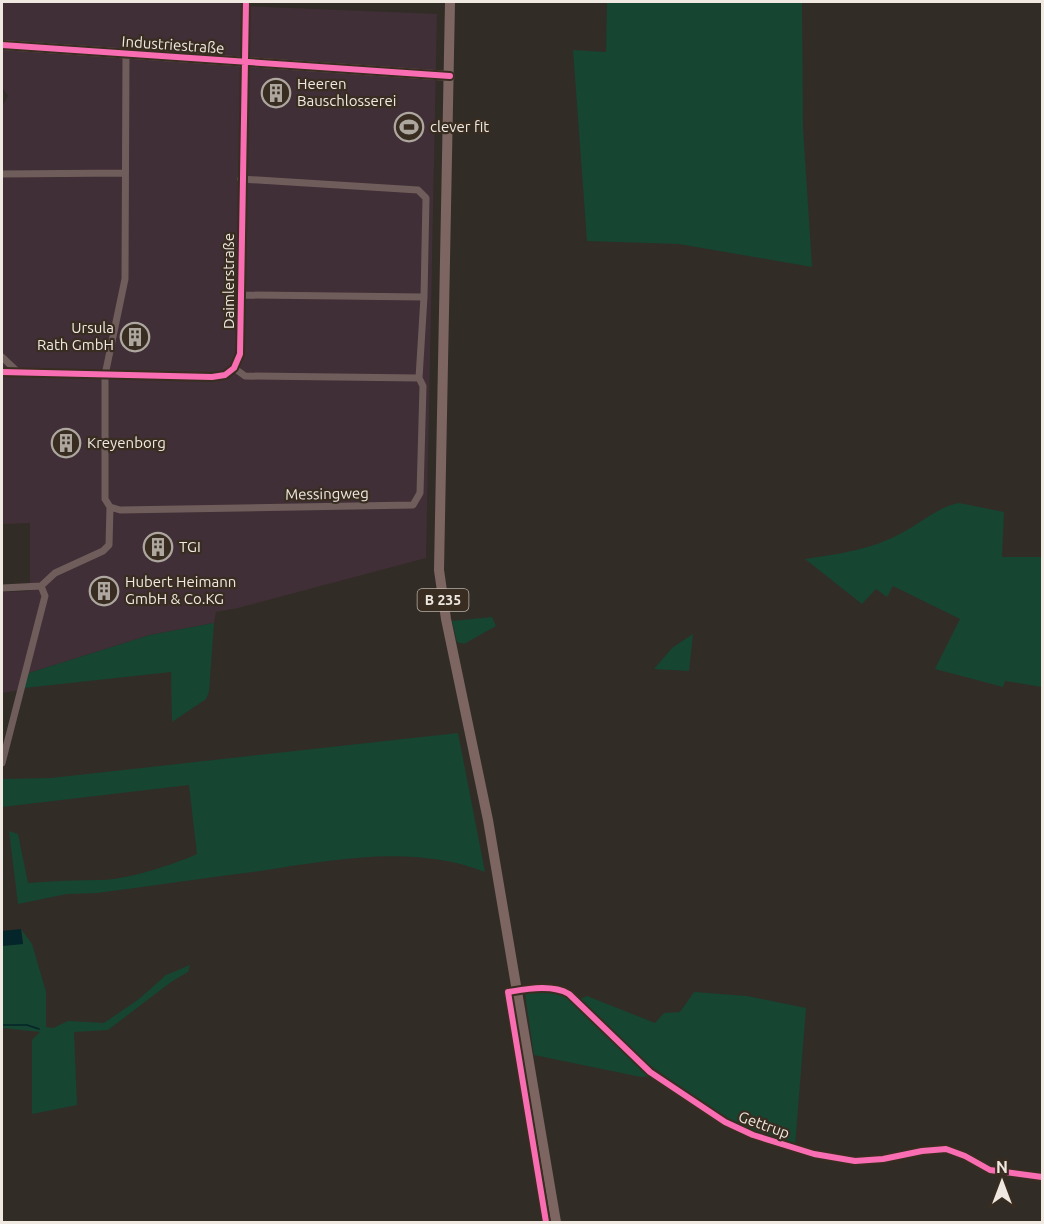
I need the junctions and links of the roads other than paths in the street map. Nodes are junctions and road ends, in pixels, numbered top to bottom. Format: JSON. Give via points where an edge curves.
{"nodes":[{"id":1,"x":246,"y":2,"type":"edge"},
{"id":2,"x":450,"y":2,"type":"edge"},
{"id":3,"x":2,"y":45,"type":"edge"},
{"id":4,"x":126,"y":53,"type":"junction"},
{"id":5,"x":245,"y":62,"type":"junction"},
{"id":6,"x":450,"y":76,"type":"junction"},
{"id":7,"x":4,"y":173,"type":"edge"},
{"id":8,"x":125,"y":173,"type":"junction"},
{"id":9,"x":241,"y":178,"type":"junction"},
{"id":10,"x":243,"y":295,"type":"junction"},
{"id":11,"x":424,"y":297,"type":"junction"},
{"id":12,"x":2,"y":357,"type":"edge"},
{"id":13,"x":234,"y":368,"type":"junction"},
{"id":14,"x":2,"y":372,"type":"edge"},
{"id":15,"x":19,"y":373,"type":"junction"},
{"id":16,"x":105,"y":375,"type":"junction"},
{"id":17,"x":419,"y":378,"type":"junction"},
{"id":18,"x":110,"y":507,"type":"junction"},
{"id":19,"x":41,"y":586,"type":"junction"},
{"id":20,"x":2,"y":588,"type":"edge"},
{"id":21,"x":2,"y":763,"type":"edge"},
{"id":22,"x":517,"y":990,"type":"junction"},
{"id":23,"x":1042,"y":1177,"type":"edge"},
{"id":24,"x":556,"y":1222,"type":"edge"}],
"edges":[{"from":1,"to":5,"type":"street","name":"Daimlerstraße"},
{"from":2,"to":6,"type":"main road","number":"B 235"},
{"from":3,"to":4,"type":"street","name":"Industriestraße"},
{"from":4,"to":5,"type":"street","name":"Industriestraße"},
{"from":4,"to":8,"type":"street"},
{"from":5,"to":6,"type":"street","name":"Industriestraße"},
{"from":5,"to":9,"type":"street","name":"Daimlerstraße"},
{"from":6,"to":22,"type":"main road","number":"B 235","via":[[439,570]]},
{"from":7,"to":8,"type":"street"},
{"from":8,"to":16,"type":"street","via":[[125,279]]},
{"from":9,"to":10,"type":"street","name":"Daimlerstraße"},
{"from":9,"to":11,"type":"street","via":[[422,192],[426,198]]},
{"from":10,"to":11,"type":"street","name":"Daimlerstraße"},
{"from":10,"to":13,"type":"street","name":"Daimlerstraße","via":[[240,354]]},
{"from":11,"to":17,"type":"street"},
{"from":12,"to":15,"type":"street"},
{"from":13,"to":16,"type":"street","via":[[225,375],[212,377]]},
{"from":13,"to":17,"type":"street","via":[[244,376]]},
{"from":14,"to":15,"type":"street"},
{"from":15,"to":16,"type":"street"},
{"from":16,"to":18,"type":"street","via":[[105,500]]},
{"from":17,"to":18,"type":"street","name":"Messingweg","via":[[423,386],[420,493],[413,505],[120,510]]},
{"from":18,"to":19,"type":"street","via":[[110,542],[106,549],[55,573]]},
{"from":19,"to":20,"type":"street"},
{"from":19,"to":21,"type":"street","via":[[45,596]]},
{"from":22,"to":23,"type":"street","name":"Gettrup","via":[[550,988],[569,994],[650,1072],[725,1122],[760,1138],[821,1156],[855,1161],[946,1149],[990,1170]]},
{"from":22,"to":24,"type":"main road","number":"B 235"}]}
